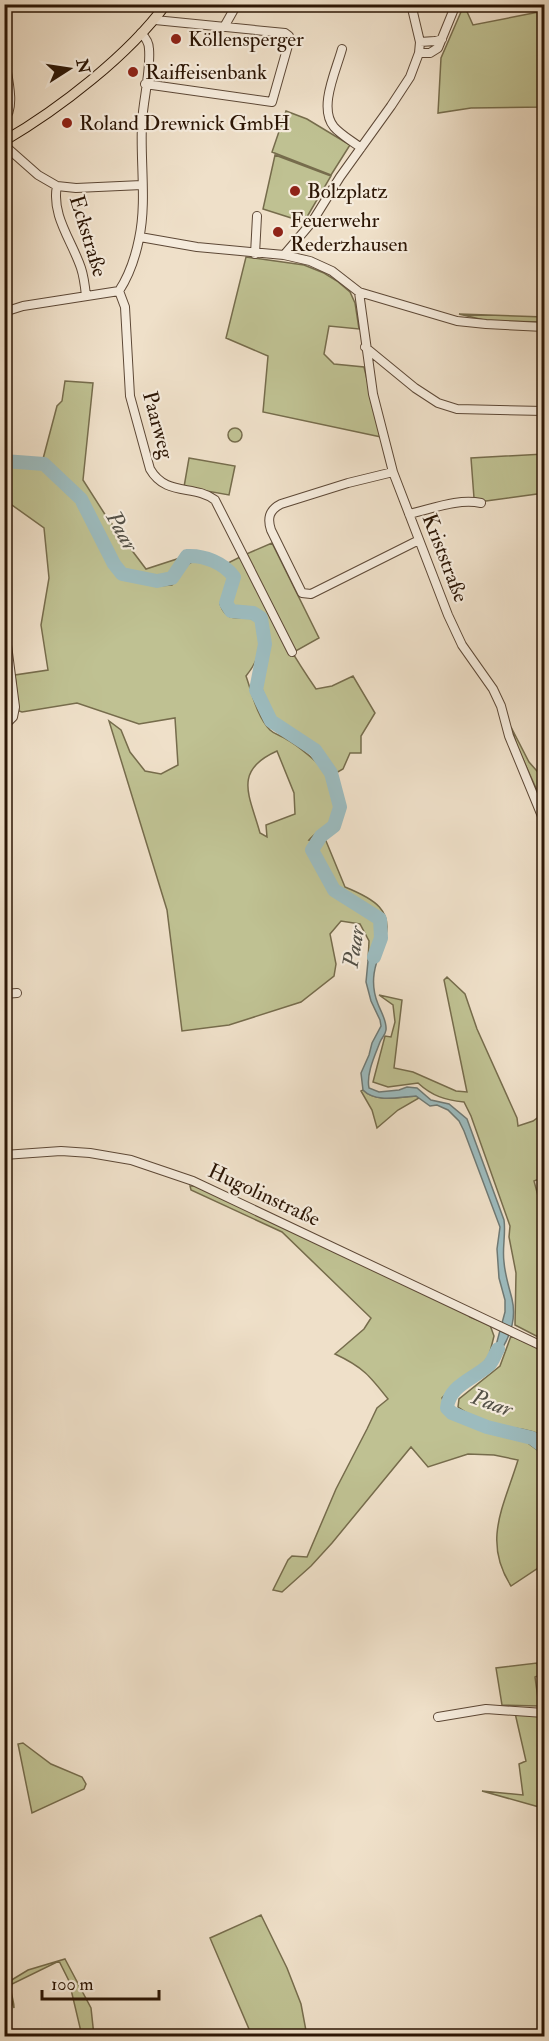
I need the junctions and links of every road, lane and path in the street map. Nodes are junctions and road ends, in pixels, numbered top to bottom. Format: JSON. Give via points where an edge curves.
{"nodes":[{"id":1,"x":166,"y":4,"type":"edge"},
{"id":2,"x":237,"y":4,"type":"edge"},
{"id":3,"x":411,"y":4,"type":"edge"},
{"id":4,"x":456,"y":4,"type":"edge"},
{"id":5,"x":155,"y":20,"type":"junction"},
{"id":6,"x":224,"y":27,"type":"junction"},
{"id":7,"x":141,"y":33,"type":"junction"},
{"id":8,"x":441,"y":39,"type":"junction"},
{"id":9,"x":420,"y":42,"type":"junction"},
{"id":10,"x":342,"y":49,"type":"dead end"},
{"id":11,"x":419,"y":53,"type":"junction"},
{"id":12,"x":4,"y":56,"type":"edge"},
{"id":13,"x":145,"y":84,"type":"junction"},
{"id":14,"x":4,"y":119,"type":"edge"},
{"id":15,"x":4,"y":143,"type":"edge"},
{"id":16,"x":361,"y":148,"type":"junction"},
{"id":17,"x":142,"y":185,"type":"junction"},
{"id":18,"x":57,"y":186,"type":"junction"},
{"id":19,"x":257,"y":216,"type":"dead end"},
{"id":20,"x":140,"y":237,"type":"junction"},
{"id":21,"x":255,"y":254,"type":"junction"},
{"id":22,"x":284,"y":255,"type":"junction"},
{"id":23,"x":119,"y":291,"type":"junction"},
{"id":24,"x":359,"y":292,"type":"junction"},
{"id":25,"x":86,"y":296,"type":"junction"},
{"id":26,"x":4,"y":312,"type":"edge"},
{"id":27,"x":544,"y":327,"type":"edge"},
{"id":28,"x":365,"y":347,"type":"junction"},
{"id":29,"x":544,"y":411,"type":"edge"},
{"id":30,"x":393,"y":472,"type":"junction"},
{"id":31,"x":481,"y":503,"type":"dead end"},
{"id":32,"x":409,"y":514,"type":"junction"},
{"id":33,"x":418,"y":540,"type":"junction"},
{"id":34,"x":4,"y":622,"type":"edge"},
{"id":35,"x":292,"y":652,"type":"dead end"},
{"id":36,"x":4,"y":726,"type":"edge"},
{"id":37,"x":4,"y":768,"type":"edge"},
{"id":38,"x":544,"y":821,"type":"edge"},
{"id":39,"x":4,"y":822,"type":"edge"},
{"id":40,"x":17,"y":993,"type":"dead end"},
{"id":41,"x":4,"y":994,"type":"edge"},
{"id":42,"x":4,"y":1155,"type":"edge"},
{"id":43,"x":544,"y":1347,"type":"edge"},
{"id":44,"x":544,"y":1713,"type":"edge"},
{"id":45,"x":438,"y":1717,"type":"dead end"}],
"edges":[{"from":1,"to":5,"type":"main road"},
{"from":2,"to":6,"type":"street"},
{"from":3,"to":9,"type":"street"},
{"from":4,"to":8,"type":"street"},
{"from":5,"to":6,"type":"street"},
{"from":5,"to":7,"type":"main road"},
{"from":6,"to":13,"type":"street","via":[[289,36],[272,102]]},
{"from":7,"to":13,"type":"street","via":[[149,47]]},
{"from":7,"to":15,"type":"main road","via":[[73,94]]},
{"from":8,"to":9,"type":"street"},
{"from":8,"to":11,"type":"street","via":[[435,51]]},
{"from":9,"to":11,"type":"street"},
{"from":10,"to":16,"type":"street","via":[[326,106],[328,117],[335,128]]},
{"from":11,"to":16,"type":"street","via":[[410,77]]},
{"from":12,"to":14,"type":"street","via":[[11,106]]},
{"from":13,"to":17,"type":"street"},
{"from":15,"to":18,"type":"street","name":"Eckstraße"},
{"from":16,"to":22,"type":"street","via":[[312,222]]},
{"from":17,"to":18,"type":"street","name":"Eckstraße"},
{"from":17,"to":20,"type":"street"},
{"from":18,"to":25,"type":"street","name":"Eckstraße","via":[[58,212],[80,266]]},
{"from":19,"to":21,"type":"street"},
{"from":20,"to":21,"type":"street"},
{"from":20,"to":23,"type":"street","via":[[130,274]]},
{"from":21,"to":22,"type":"street"},
{"from":22,"to":24,"type":"street","via":[[332,271]]},
{"from":23,"to":25,"type":"street"},
{"from":23,"to":35,"type":"street","name":"Paarweg","via":[[125,306],[130,396],[150,469],[167,486],[215,500]]},
{"from":24,"to":27,"type":"street","via":[[458,321]]},
{"from":24,"to":28,"type":"street","name":"Kriststraße"},
{"from":25,"to":26,"type":"street"},
{"from":28,"to":29,"type":"street","via":[[438,403],[457,409]]},
{"from":28,"to":30,"type":"street","name":"Kriststraße"},
{"from":30,"to":32,"type":"street","name":"Kriststraße"},
{"from":30,"to":33,"type":"street","via":[[281,504],[270,513],[271,530],[302,593],[311,594]]},
{"from":31,"to":32,"type":"street","via":[[449,504]]},
{"from":32,"to":33,"type":"street","name":"Kriststraße"},
{"from":33,"to":38,"type":"street","name":"Kriststraße","via":[[462,645],[494,689]]},
{"from":34,"to":36,"type":"street","via":[[15,707],[13,717]]},
{"from":37,"to":39,"type":"street"},
{"from":40,"to":41,"type":"street"},
{"from":42,"to":43,"type":"street","name":"Hugolinstraße","via":[[90,1153],[130,1160],[193,1181]]},
{"from":44,"to":45,"type":"street","via":[[486,1708]]}]}
